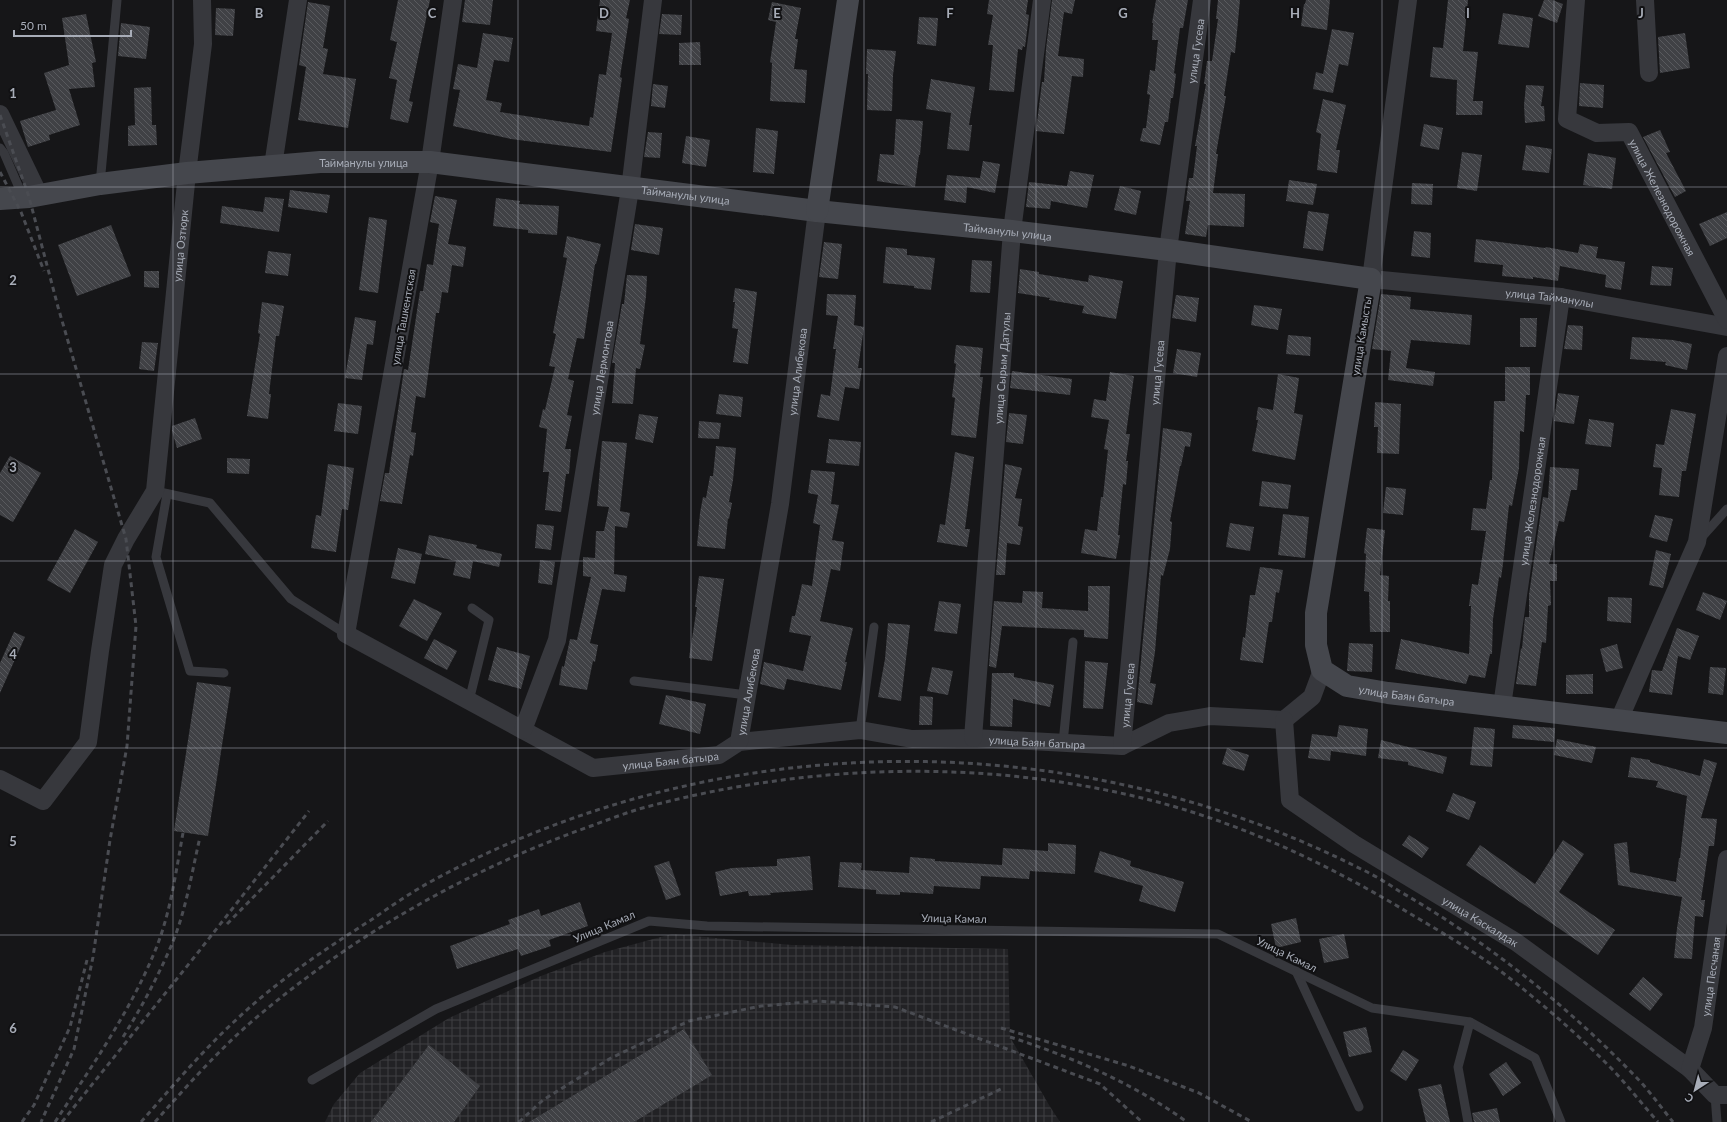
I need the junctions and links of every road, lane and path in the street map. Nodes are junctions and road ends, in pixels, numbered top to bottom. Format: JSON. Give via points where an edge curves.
{"nodes":[{"id":1,"x":117,"y":0,"type":"edge"},
{"id":2,"x":202,"y":0,"type":"edge"},
{"id":3,"x":298,"y":0,"type":"edge"},
{"id":4,"x":453,"y":0,"type":"edge"},
{"id":5,"x":653,"y":0,"type":"edge"},
{"id":6,"x":848,"y":0,"type":"edge"},
{"id":7,"x":1042,"y":0,"type":"edge"},
{"id":8,"x":1202,"y":0,"type":"edge"},
{"id":9,"x":1408,"y":0,"type":"edge"},
{"id":10,"x":1576,"y":0,"type":"edge"},
{"id":11,"x":1645,"y":0,"type":"edge"},
{"id":12,"x":1649,"y":73,"type":"dead end"},
{"id":13,"x":0,"y":114,"type":"edge"},
{"id":14,"x":0,"y":148,"type":"edge"},
{"id":15,"x":430,"y":162,"type":"junction"},
{"id":16,"x":273,"y":166,"type":"junction"},
{"id":17,"x":187,"y":173,"type":"junction"},
{"id":18,"x":100,"y":184,"type":"junction"},
{"id":19,"x":630,"y":189,"type":"junction"},
{"id":20,"x":31,"y":196,"type":"junction"},
{"id":21,"x":0,"y":198,"type":"edge"},
{"id":22,"x":816,"y":211,"type":"junction"},
{"id":23,"x":1012,"y":231,"type":"junction"},
{"id":24,"x":1168,"y":250,"type":"junction"},
{"id":25,"x":1371,"y":279,"type":"junction"},
{"id":26,"x":1561,"y":297,"type":"junction"},
{"id":27,"x":1727,"y":320,"type":"edge"},
{"id":28,"x":1727,"y":327,"type":"edge"},
{"id":29,"x":1727,"y":356,"type":"edge"},
{"id":30,"x":161,"y":492,"type":"junction"},
{"id":31,"x":1727,"y":509,"type":"edge"},
{"id":32,"x":1697,"y":542,"type":"junction"},
{"id":33,"x":472,"y":608,"type":"dead end"},
{"id":34,"x":874,"y":626,"type":"dead end"},
{"id":35,"x":346,"y":634,"type":"junction"},
{"id":36,"x":1073,"y":642,"type":"dead end"},
{"id":37,"x":1322,"y":670,"type":"junction"},
{"id":38,"x":224,"y":673,"type":"dead end"},
{"id":39,"x":634,"y":681,"type":"dead end"},
{"id":40,"x":747,"y":696,"type":"junction"},
{"id":41,"x":470,"y":701,"type":"junction"},
{"id":42,"x":1502,"y":706,"type":"junction"},
{"id":43,"x":1284,"y":720,"type":"junction"},
{"id":44,"x":1618,"y":720,"type":"junction"},
{"id":45,"x":523,"y":730,"type":"junction"},
{"id":46,"x":860,"y":730,"type":"junction"},
{"id":47,"x":1727,"y":733,"type":"edge"},
{"id":48,"x":973,"y":738,"type":"junction"},
{"id":49,"x":740,"y":742,"type":"junction"},
{"id":50,"x":1063,"y":743,"type":"junction"},
{"id":51,"x":1122,"y":746,"type":"junction"},
{"id":52,"x":0,"y":779,"type":"edge"},
{"id":53,"x":1727,"y":859,"type":"edge"},
{"id":54,"x":1296,"y":971,"type":"junction"},
{"id":55,"x":1470,"y":1022,"type":"junction"},
{"id":56,"x":1690,"y":1069,"type":"junction"},
{"id":57,"x":312,"y":1080,"type":"dead end"},
{"id":58,"x":1721,"y":1095,"type":"edge"},
{"id":59,"x":1359,"y":1107,"type":"dead end"},
{"id":60,"x":1468,"y":1122,"type":"edge"},
{"id":61,"x":1561,"y":1122,"type":"edge"},
{"id":62,"x":1717,"y":1122,"type":"edge"}],
"edges":[{"from":1,"to":18,"type":"lane"},
{"from":2,"to":17,"type":"street","name":"улица Озтюрк","via":[[203,44]]},
{"from":3,"to":16,"type":"street"},
{"from":4,"to":15,"type":"street","name":"улица Ташкентская"},
{"from":5,"to":19,"type":"street","name":"улица Лермонтова"},
{"from":6,"to":22,"type":"street","name":"улица Алибекова"},
{"from":7,"to":23,"type":"street","name":"улица Сырым Датулы"},
{"from":8,"to":24,"type":"street","name":"улица Гусева"},
{"from":9,"to":25,"type":"street","name":"улица Камысты"},
{"from":10,"to":27,"type":"street","name":"улица Железнодорожная","via":[[1567,119],[1597,133],[1629,132]]},
{"from":11,"to":12,"type":"street"},
{"from":13,"to":20,"type":"street"},
{"from":14,"to":20,"type":"lane"},
{"from":15,"to":16,"type":"street","name":"Тайманулы улица","via":[[320,162]]},
{"from":15,"to":19,"type":"street","name":"Тайманулы улица"},
{"from":15,"to":35,"type":"street","name":"улица Ташкентская"},
{"from":16,"to":17,"type":"street","name":"Тайманулы улица"},
{"from":17,"to":18,"type":"street","name":"Тайманулы улица"},
{"from":17,"to":30,"type":"street","name":"улица Озтюрк"},
{"from":18,"to":20,"type":"street","name":"Тайманулы улица"},
{"from":19,"to":22,"type":"street","name":"Тайманулы улица"},
{"from":19,"to":45,"type":"street","name":"улица Лермонтова","via":[[557,640]]},
{"from":20,"to":21,"type":"street","name":"Тайманулы улица"},
{"from":22,"to":23,"type":"street","name":"Тайманулы улица"},
{"from":22,"to":40,"type":"street","name":"улица Алибекова","via":[[780,504]]},
{"from":23,"to":24,"type":"street","name":"Тайманулы улица"},
{"from":23,"to":48,"type":"street","name":"улица Сырым Датулы"},
{"from":24,"to":25,"type":"street","name":"Тайманулы улица"},
{"from":24,"to":51,"type":"street","name":"улица Гусева"},
{"from":25,"to":26,"type":"street","name":"улица Тайманулы"},
{"from":25,"to":37,"type":"street","name":"улица Камысты","via":[[1316,613],[1316,645]]},
{"from":26,"to":28,"type":"street","name":"улица Тайманулы"},
{"from":26,"to":42,"type":"street","name":"улица Железнодорожная"},
{"from":29,"to":32,"type":"street"},
{"from":30,"to":35,"type":"lane","via":[[210,503],[291,599]]},
{"from":30,"to":38,"type":"lane","via":[[156,557],[190,671]]},
{"from":30,"to":52,"type":"street","via":[[126,539],[113,565],[88,742],[43,801]]},
{"from":31,"to":32,"type":"lane"},
{"from":32,"to":44,"type":"street"},
{"from":33,"to":41,"type":"lane","via":[[489,620]]},
{"from":34,"to":46,"type":"lane"},
{"from":35,"to":41,"type":"street","name":"улица Баян батыра"},
{"from":36,"to":50,"type":"lane"},
{"from":37,"to":42,"type":"street","name":"улица Баян батыра","via":[[1347,686]]},
{"from":37,"to":43,"type":"street","via":[[1312,697]]},
{"from":39,"to":40,"type":"lane"},
{"from":40,"to":49,"type":"street","name":"улица Алибекова"},
{"from":41,"to":45,"type":"street","name":"улица Баян батыра"},
{"from":42,"to":44,"type":"street","name":"улица Баян батыра"},
{"from":43,"to":51,"type":"street","name":"улица Баян батыра","via":[[1210,716],[1170,723]]},
{"from":43,"to":56,"type":"street","name":"улица Каскалдак","via":[[1290,800],[1354,844],[1516,942]]},
{"from":44,"to":47,"type":"street","name":"улица Баян батыра"},
{"from":45,"to":49,"type":"street","name":"улица Баян батыра","via":[[593,768],[719,755]]},
{"from":46,"to":48,"type":"street","name":"улица Баян батыра","via":[[912,739]]},
{"from":46,"to":49,"type":"street","name":"улица Баян батыра"},
{"from":48,"to":50,"type":"street","name":"улица Баян батыра"},
{"from":50,"to":51,"type":"street","name":"улица Баян батыра"},
{"from":53,"to":56,"type":"street","name":"улица Песчаная","via":[[1703,1028]]},
{"from":54,"to":55,"type":"lane","name":"Улица Камал","via":[[1372,1008]]},
{"from":54,"to":57,"type":"lane","name":"Улица Камал","via":[[1218,934],[707,926],[649,921],[436,1009]]},
{"from":54,"to":59,"type":"lane"},
{"from":55,"to":60,"type":"lane","via":[[1458,1067]]},
{"from":55,"to":61,"type":"lane","name":"Улица Камал","via":[[1535,1058]]},
{"from":56,"to":58,"type":"street","name":"улица Каскалдак"},
{"from":58,"to":62,"type":"lane"}]}
